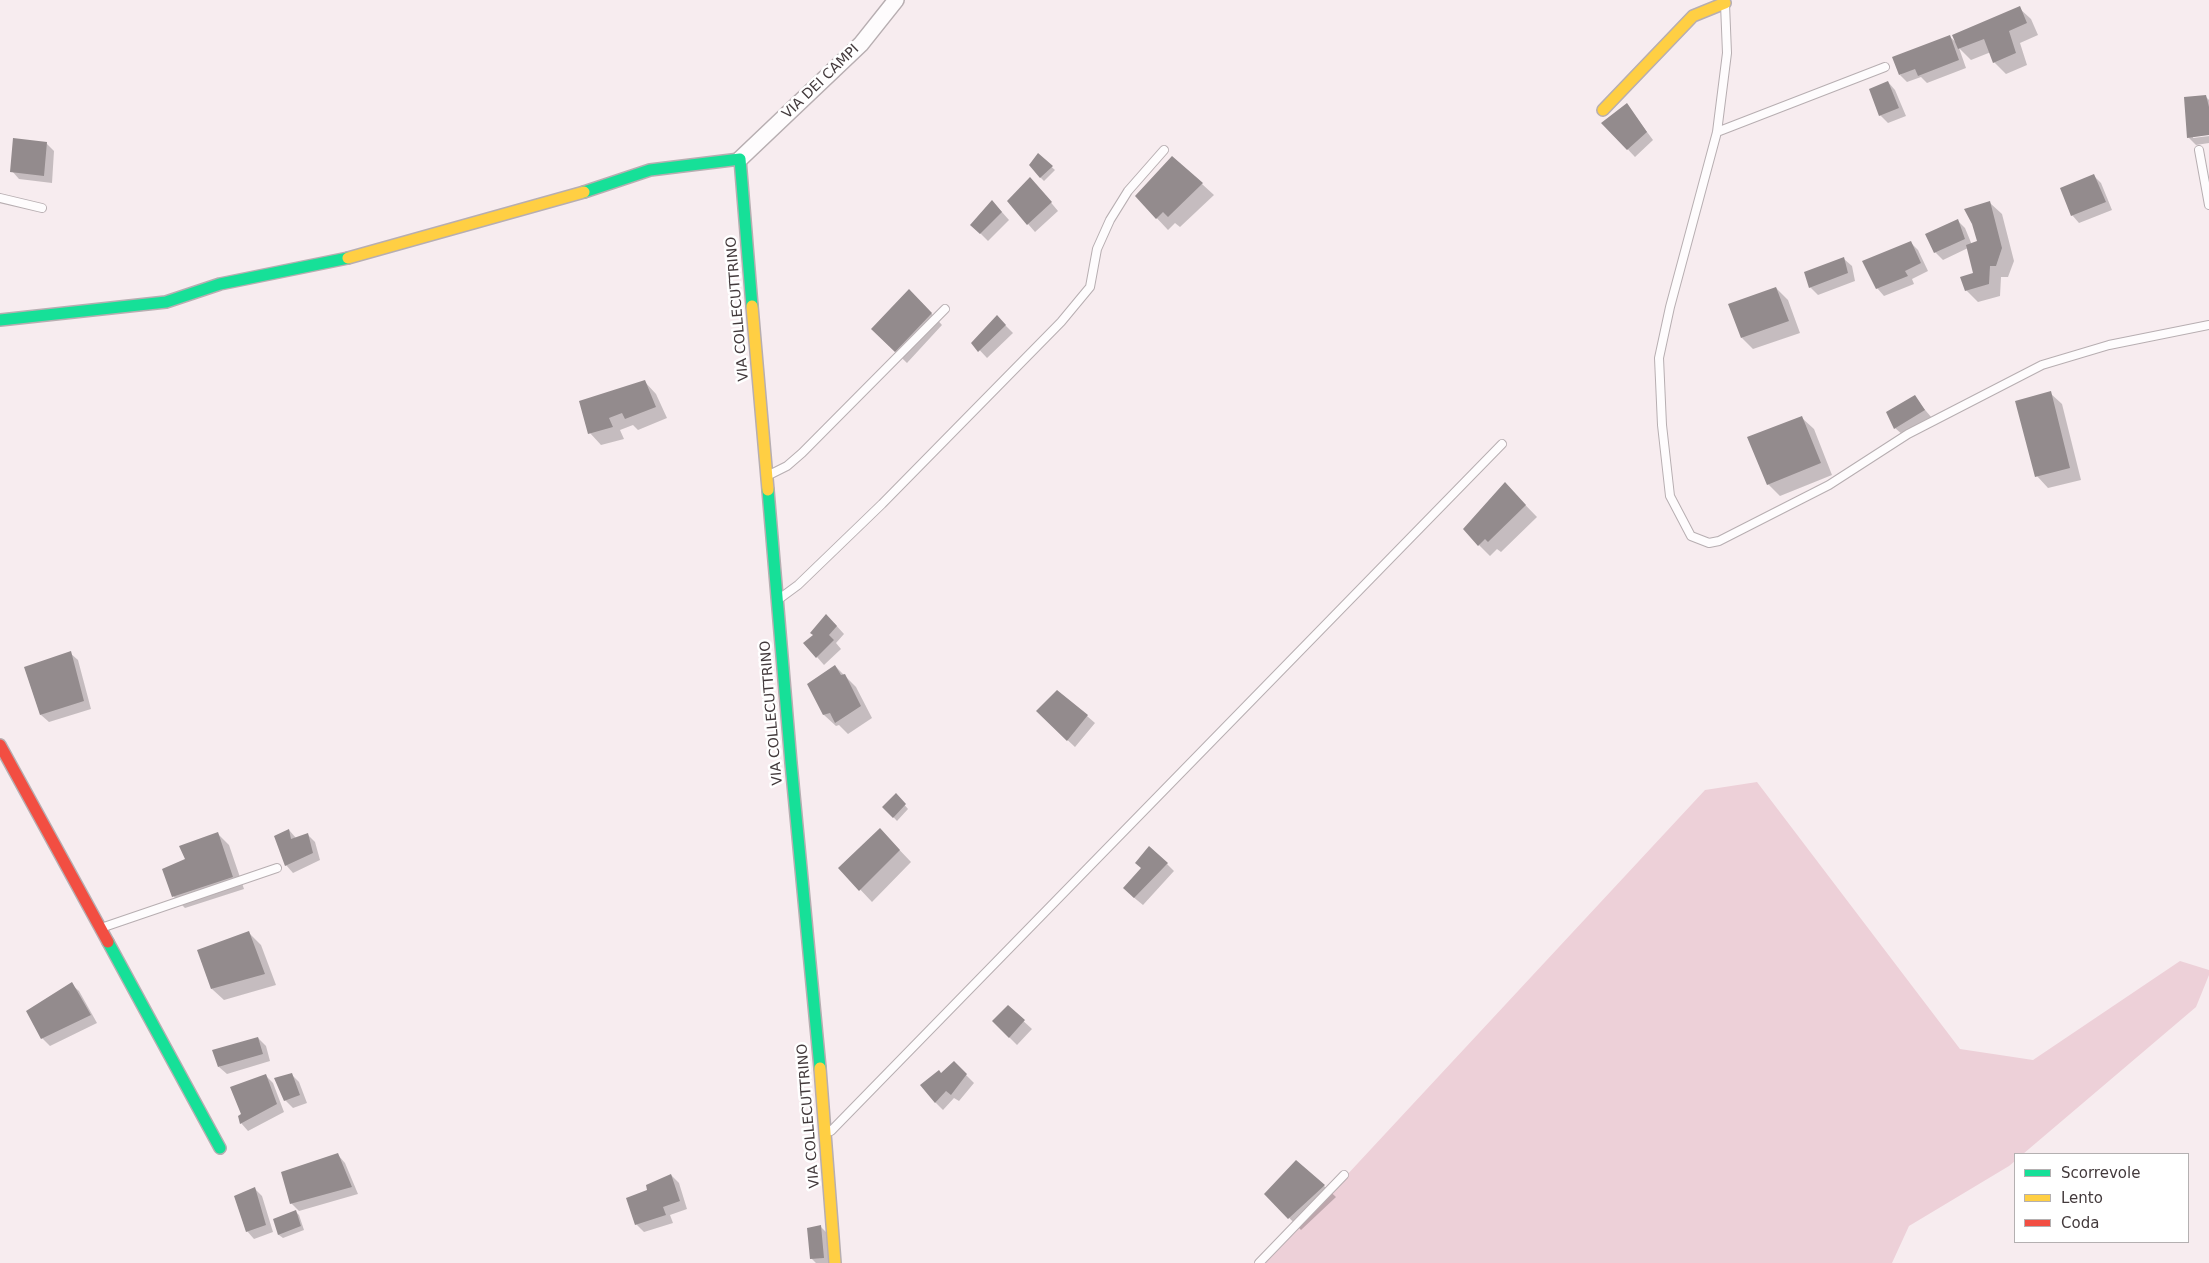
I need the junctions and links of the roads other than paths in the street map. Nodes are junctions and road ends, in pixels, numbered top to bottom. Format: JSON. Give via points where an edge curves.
{"nodes":[{"id":1,"x":896,"y":0,"type":"edge"},
{"id":2,"x":1725,"y":2,"type":"edge"},
{"id":3,"x":1886,"y":67,"type":"dead end"},
{"id":4,"x":1604,"y":110,"type":"dead end"},
{"id":5,"x":1717,"y":132,"type":"junction"},
{"id":6,"x":1164,"y":150,"type":"dead end"},
{"id":7,"x":2199,"y":150,"type":"dead end"},
{"id":8,"x":740,"y":159,"type":"junction"},
{"id":9,"x":0,"y":198,"type":"edge"},
{"id":10,"x":2209,"y":205,"type":"edge"},
{"id":11,"x":42,"y":208,"type":"dead end"},
{"id":12,"x":945,"y":309,"type":"dead end"},
{"id":13,"x":0,"y":320,"type":"edge"},
{"id":14,"x":2209,"y":325,"type":"edge"},
{"id":15,"x":1502,"y":444,"type":"dead end"},
{"id":16,"x":767,"y":476,"type":"junction"},
{"id":17,"x":777,"y":600,"type":"junction"},
{"id":18,"x":0,"y":745,"type":"edge"},
{"id":19,"x":277,"y":868,"type":"dead end"},
{"id":20,"x":101,"y":928,"type":"junction"},
{"id":21,"x":826,"y":1136,"type":"junction"},
{"id":22,"x":220,"y":1148,"type":"dead end"},
{"id":23,"x":1344,"y":1174,"type":"dead end"},
{"id":24,"x":836,"y":1263,"type":"edge"},
{"id":25,"x":1259,"y":1263,"type":"edge"}],
"edges":[{"from":1,"to":8,"type":"street","name":"VIA DEI CAMPI","via":[[861,44]]},
{"from":2,"to":4,"type":"street","via":[[1693,16]]},
{"from":2,"to":5,"type":"lane","via":[[1726,53]]},
{"from":3,"to":5,"type":"lane"},
{"from":5,"to":14,"type":"lane","via":[[1659,358],[1670,496],[1691,536],[1709,543],[1719,542],[1830,484],[1908,434],[2042,364],[2109,345]]},
{"from":6,"to":17,"type":"lane","via":[[1128,191],[1114,213],[1097,249],[1090,287],[1061,322],[819,565]]},
{"from":7,"to":10,"type":"lane"},
{"from":8,"to":13,"type":"street","via":[[650,170],[420,239],[320,265],[220,284],[166,302]]},
{"from":8,"to":16,"type":"street","name":"VIA COLLECUTTRINO"},
{"from":9,"to":11,"type":"lane"},
{"from":12,"to":16,"type":"lane","via":[[802,453],[787,466]]},
{"from":15,"to":21,"type":"lane"},
{"from":16,"to":17,"type":"street","name":"VIA COLLECUTTRINO"},
{"from":17,"to":21,"type":"street","name":"VIA COLLECUTTRINO"},
{"from":18,"to":20,"type":"street"},
{"from":19,"to":20,"type":"lane"},
{"from":20,"to":22,"type":"street"},
{"from":21,"to":24,"type":"street","name":"VIA COLLECUTTRINO"},
{"from":23,"to":25,"type":"lane"}]}
